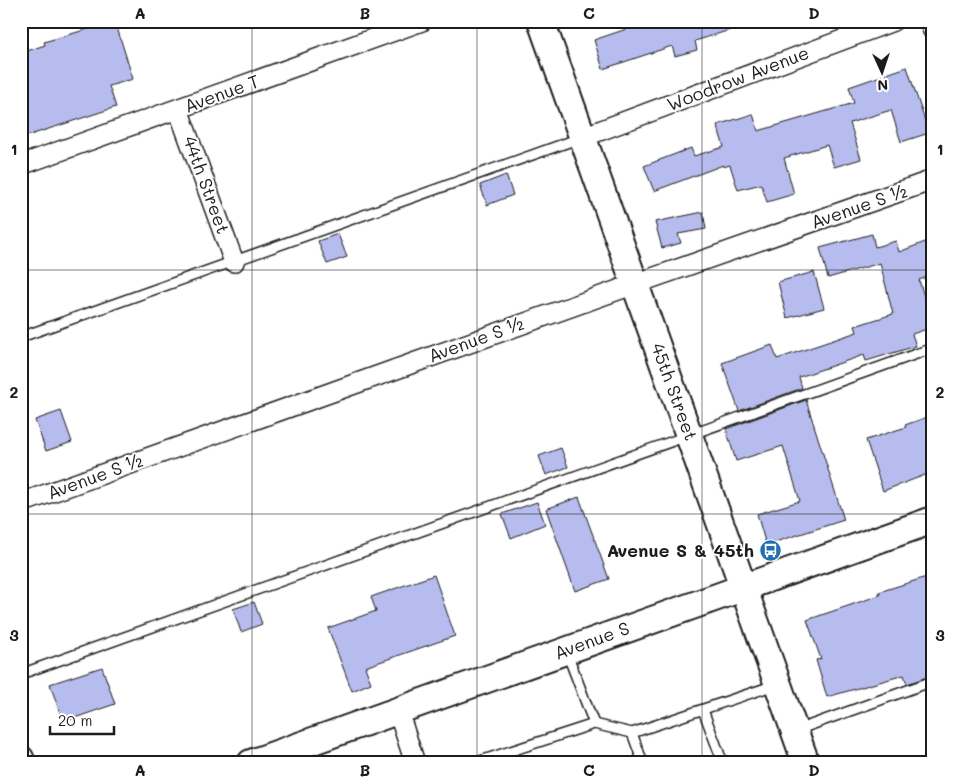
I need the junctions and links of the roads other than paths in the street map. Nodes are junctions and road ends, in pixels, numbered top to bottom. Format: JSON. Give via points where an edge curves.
{"nodes":[{"id":1,"x":422,"y":21,"type":"edge"},
{"id":2,"x":541,"y":21,"type":"edge"},
{"id":3,"x":893,"y":21,"type":"edge"},
{"id":4,"x":929,"y":21,"type":"edge"},
{"id":5,"x":933,"y":31,"type":"edge"},
{"id":6,"x":178,"y":109,"type":"junction"},
{"id":7,"x":583,"y":138,"type":"junction"},
{"id":8,"x":21,"y":165,"type":"edge"},
{"id":9,"x":933,"y":180,"type":"edge"},
{"id":10,"x":234,"y":262,"type":"junction"},
{"id":11,"x":635,"y":284,"type":"junction"},
{"id":12,"x":21,"y":338,"type":"edge"},
{"id":13,"x":933,"y":348,"type":"edge"},
{"id":14,"x":689,"y":435,"type":"junction"},
{"id":15,"x":21,"y":504,"type":"edge"},
{"id":16,"x":933,"y":520,"type":"edge"},
{"id":17,"x":743,"y":587,"type":"junction"},
{"id":18,"x":566,"y":650,"type":"junction"},
{"id":19,"x":21,"y":674,"type":"edge"},
{"id":20,"x":933,"y":681,"type":"edge"},
{"id":21,"x":778,"y":684,"type":"junction"},
{"id":22,"x":398,"y":710,"type":"junction"},
{"id":23,"x":703,"y":710,"type":"junction"},
{"id":24,"x":594,"y":724,"type":"junction"},
{"id":25,"x":794,"y":730,"type":"junction"},
{"id":26,"x":632,"y":733,"type":"junction"},
{"id":27,"x":21,"y":758,"type":"edge"},
{"id":28,"x":23,"y":763,"type":"edge"},
{"id":29,"x":251,"y":763,"type":"edge"},
{"id":30,"x":415,"y":763,"type":"edge"},
{"id":31,"x":474,"y":763,"type":"edge"},
{"id":32,"x":643,"y":763,"type":"edge"},
{"id":33,"x":723,"y":763,"type":"edge"},
{"id":34,"x":806,"y":763,"type":"edge"}],
"edges":[{"from":1,"to":6,"type":"street","name":"Avenue T"},
{"from":2,"to":7,"type":"main road","name":"45th Street"},
{"from":3,"to":7,"type":"street","name":"Woodrow Avenue"},
{"from":4,"to":5,"type":"street"},
{"from":6,"to":8,"type":"street","name":"Avenue T"},
{"from":6,"to":10,"type":"street","name":"44th Street"},
{"from":7,"to":10,"type":"lane"},
{"from":7,"to":11,"type":"main road","name":"45th Street"},
{"from":9,"to":11,"type":"street","name":"Avenue S ½"},
{"from":10,"to":12,"type":"lane"},
{"from":11,"to":14,"type":"main road","name":"45th Street"},
{"from":11,"to":15,"type":"street","name":"Avenue S ½"},
{"from":13,"to":14,"type":"lane"},
{"from":14,"to":17,"type":"main road","name":"45th Street"},
{"from":14,"to":19,"type":"lane"},
{"from":16,"to":17,"type":"main road","name":"Avenue S"},
{"from":17,"to":18,"type":"main road","name":"Avenue S"},
{"from":17,"to":21,"type":"main road","name":"45th Street"},
{"from":18,"to":22,"type":"main road","name":"Avenue S"},
{"from":18,"to":24,"type":"lane"},
{"from":20,"to":25,"type":"lane"},
{"from":21,"to":23,"type":"lane"},
{"from":21,"to":25,"type":"main road","name":"45th Street"},
{"from":22,"to":29,"type":"main road","name":"Avenue S"},
{"from":22,"to":30,"type":"street"},
{"from":23,"to":26,"type":"lane"},
{"from":23,"to":33,"type":"lane"},
{"from":24,"to":26,"type":"lane"},
{"from":24,"to":31,"type":"lane"},
{"from":25,"to":34,"type":"main road","name":"45th Street"},
{"from":26,"to":32,"type":"lane"},
{"from":27,"to":28,"type":"street"}]}
